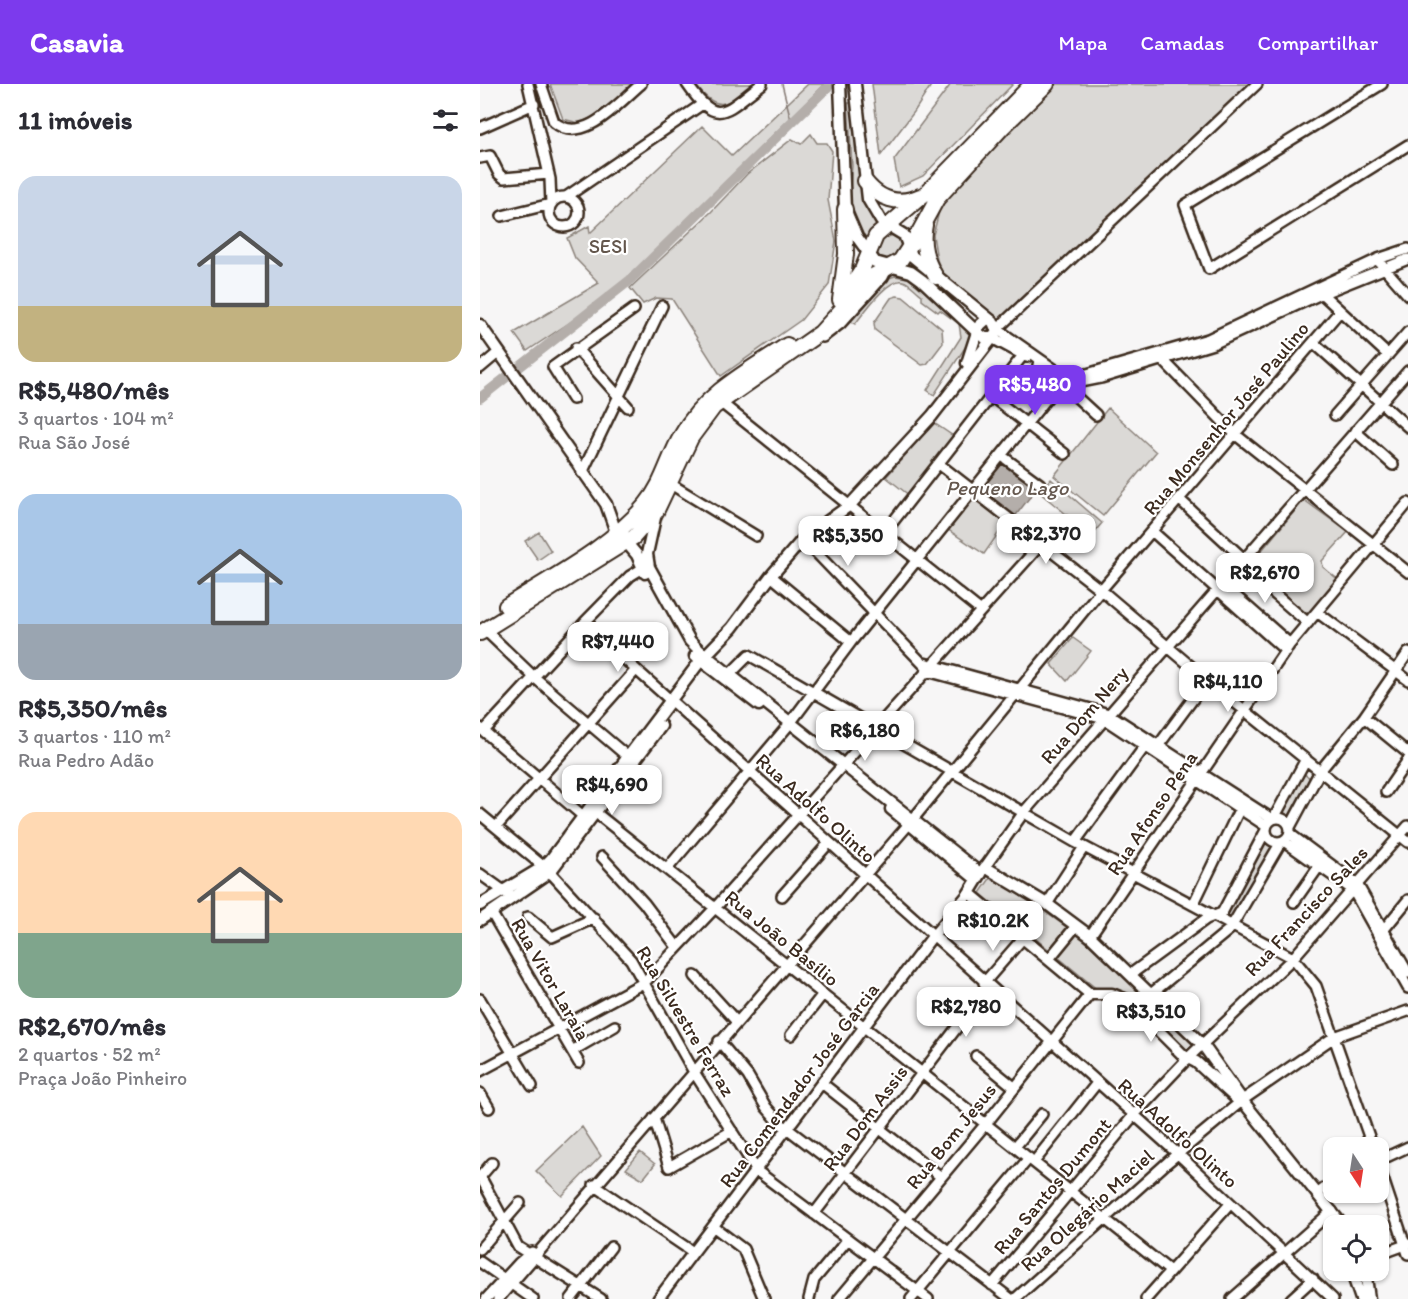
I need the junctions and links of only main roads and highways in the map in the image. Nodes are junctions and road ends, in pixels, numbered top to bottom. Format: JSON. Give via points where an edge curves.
{"nodes":[{"id":1,"x":840,"y":84,"type":"edge"},
{"id":2,"x":1032,"y":84,"type":"edge"},
{"id":3,"x":1047,"y":84,"type":"edge"},
{"id":4,"x":855,"y":88,"type":"edge"},
{"id":5,"x":865,"y":181,"type":"junction"},
{"id":6,"x":932,"y":195,"type":"junction"},
{"id":7,"x":845,"y":209,"type":"junction"},
{"id":8,"x":927,"y":217,"type":"junction"},
{"id":9,"x":889,"y":225,"type":"junction"},
{"id":10,"x":908,"y":248,"type":"junction"},
{"id":11,"x":877,"y":261,"type":"junction"},
{"id":12,"x":936,"y":277,"type":"junction"},
{"id":13,"x":840,"y":300,"type":"junction"},
{"id":14,"x":988,"y":318,"type":"junction"},
{"id":15,"x":480,"y":325,"type":"edge"},
{"id":16,"x":978,"y":333,"type":"junction"},
{"id":17,"x":995,"y":333,"type":"junction"},
{"id":18,"x":965,"y":370,"type":"junction"},
{"id":19,"x":685,"y":439,"type":"junction"},
{"id":20,"x":606,"y":504,"type":"junction"},
{"id":21,"x":656,"y":512,"type":"junction"},
{"id":22,"x":624,"y":525,"type":"junction"},
{"id":23,"x":629,"y":540,"type":"junction"},
{"id":24,"x":646,"y":568,"type":"junction"},
{"id":25,"x":533,"y":595,"type":"junction"},
{"id":26,"x":482,"y":629,"type":"edge"},
{"id":27,"x":706,"y":660,"type":"junction"},
{"id":28,"x":673,"y":704,"type":"junction"},
{"id":29,"x":547,"y":869,"type":"junction"},
{"id":30,"x":981,"y":873,"type":"junction"},
{"id":31,"x":508,"y":894,"type":"junction"},
{"id":32,"x":480,"y":905,"type":"edge"},
{"id":33,"x":480,"y":920,"type":"edge"},
{"id":34,"x":1153,"y":996,"type":"junction"},
{"id":35,"x":1129,"y":1001,"type":"junction"},
{"id":36,"x":1141,"y":1011,"type":"junction"},
{"id":37,"x":1225,"y":1081,"type":"junction"},
{"id":38,"x":1330,"y":1211,"type":"junction"},
{"id":39,"x":1331,"y":1215,"type":"edge"},
{"id":40,"x":1333,"y":1215,"type":"edge"},
{"id":41,"x":1355,"y":1281,"type":"edge"},
{"id":42,"x":1367,"y":1281,"type":"edge"},
{"id":43,"x":1361,"y":1299,"type":"edge"},
{"id":44,"x":1369,"y":1299,"type":"edge"}],
"edges":[{"from":1,"to":7,"type":"main road"},
{"from":2,"to":6,"type":"highway"},
{"from":3,"to":6,"type":"highway"},
{"from":4,"to":5,"type":"main road"},
{"from":5,"to":6,"type":"highway","via":[[886,199],[900,201]]},
{"from":5,"to":9,"type":"main road","via":[[874,213]]},
{"from":6,"to":8,"type":"highway"},
{"from":6,"to":9,"type":"highway"},
{"from":7,"to":11,"type":"main road","via":[[857,237]]},
{"from":7,"to":13,"type":"highway","via":[[846,254]]},
{"from":8,"to":10,"type":"highway"},
{"from":8,"to":12,"type":"highway","via":[[923,238]]},
{"from":9,"to":10,"type":"main road","via":[[902,233]]},
{"from":9,"to":11,"type":"highway","via":[[876,236]]},
{"from":10,"to":11,"type":"highway","via":[[900,261]]},
{"from":10,"to":12,"type":"main road"},
{"from":11,"to":13,"type":"highway"},
{"from":11,"to":16,"type":"main road","via":[[922,280]]},
{"from":11,"to":19,"type":"highway","via":[[871,277],[828,326],[720,402]]},
{"from":12,"to":14,"type":"main road"},
{"from":13,"to":19,"type":"highway","via":[[816,325],[720,390],[696,415]]},
{"from":14,"to":16,"type":"main road","via":[[979,326]]},
{"from":14,"to":17,"type":"main road"},
{"from":15,"to":20,"type":"main road"},
{"from":16,"to":17,"type":"main road","via":[[988,339]]},
{"from":16,"to":18,"type":"main road"},
{"from":17,"to":18,"type":"main road"},
{"from":18,"to":27,"type":"main road","via":[[932,416],[850,505],[802,539]]},
{"from":19,"to":21,"type":"highway"},
{"from":19,"to":22,"type":"highway","via":[[652,496]]},
{"from":20,"to":22,"type":"main road"},
{"from":20,"to":22,"type":"main road"},
{"from":21,"to":23,"type":"highway"},
{"from":21,"to":24,"type":"main road"},
{"from":22,"to":25,"type":"highway"},
{"from":23,"to":24,"type":"main road"},
{"from":23,"to":25,"type":"highway"},
{"from":24,"to":27,"type":"main road","via":[[666,614],[686,646]]},
{"from":25,"to":26,"type":"highway"},
{"from":27,"to":28,"type":"main road"},
{"from":27,"to":30,"type":"main road"},
{"from":28,"to":29,"type":"main road","via":[[628,757]]},
{"from":28,"to":29,"type":"main road","via":[[596,813]]},
{"from":29,"to":31,"type":"main road"},
{"from":30,"to":34,"type":"main road","via":[[1047,904],[1090,936]]},
{"from":30,"to":35,"type":"main road","via":[[969,893],[1089,994],[1112,994]]},
{"from":31,"to":32,"type":"main road"},
{"from":31,"to":33,"type":"main road"},
{"from":34,"to":35,"type":"main road"},
{"from":34,"to":36,"type":"main road"},
{"from":34,"to":37,"type":"main road","via":[[1203,1045]]},
{"from":35,"to":36,"type":"main road"},
{"from":36,"to":37,"type":"main road","via":[[1184,1056]]},
{"from":37,"to":38,"type":"main road"},
{"from":38,"to":39,"type":"main road"},
{"from":38,"to":40,"type":"main road"},
{"from":41,"to":43,"type":"main road"},
{"from":42,"to":44,"type":"main road"}]}
